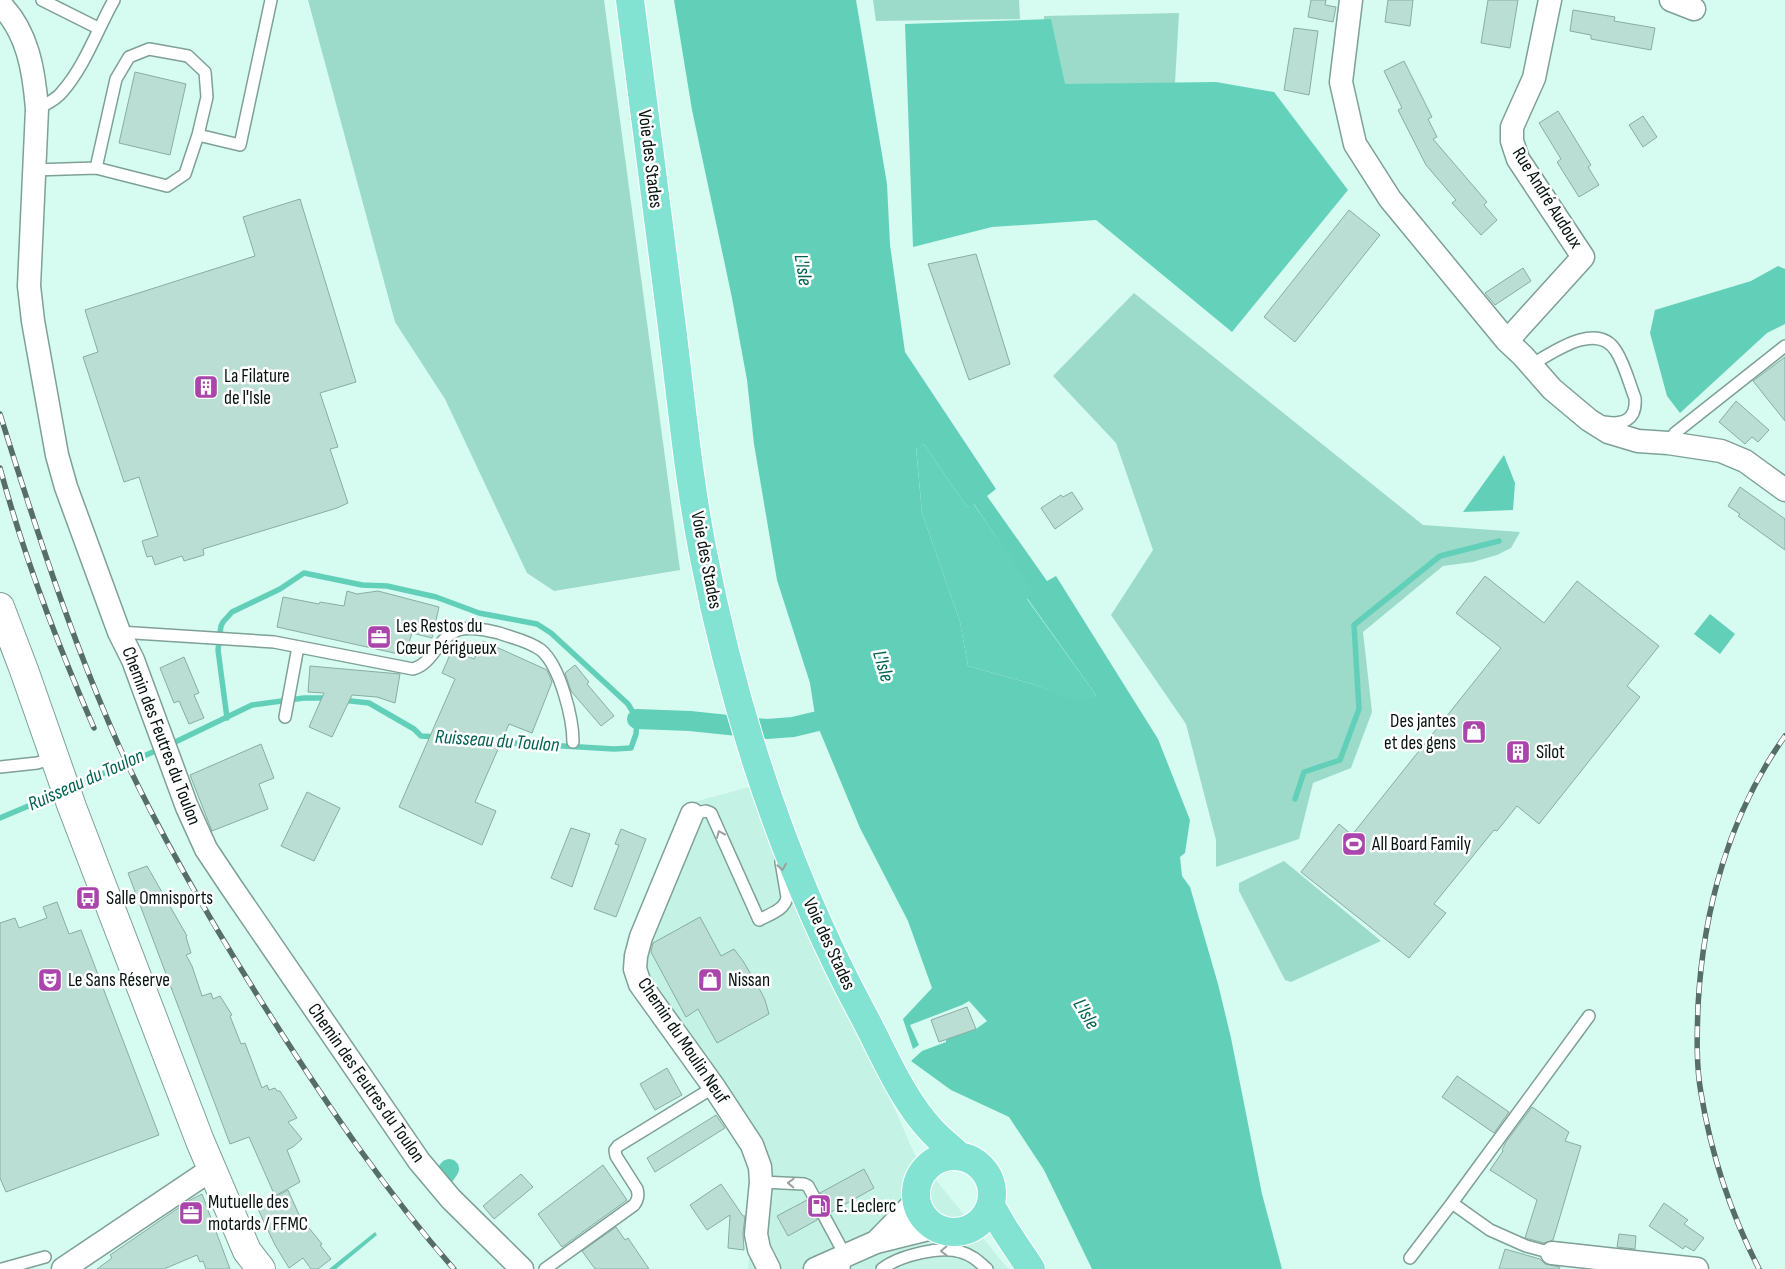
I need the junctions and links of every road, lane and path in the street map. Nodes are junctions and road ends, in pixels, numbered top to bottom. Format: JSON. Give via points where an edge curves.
{"nodes":[{"id":1,"x":42,"y":0,"type":"edge"},
{"id":2,"x":114,"y":0,"type":"edge"},
{"id":3,"x":270,"y":0,"type":"edge"},
{"id":4,"x":630,"y":0,"type":"edge"},
{"id":5,"x":1351,"y":0,"type":"edge"},
{"id":6,"x":1550,"y":0,"type":"edge"},
{"id":7,"x":1671,"y":0,"type":"edge"},
{"id":8,"x":0,"y":4,"type":"edge"},
{"id":9,"x":1694,"y":8,"type":"dead end"},
{"id":10,"x":98,"y":28,"type":"junction"},
{"id":11,"x":37,"y":109,"type":"junction"},
{"id":12,"x":198,"y":135,"type":"junction"},
{"id":13,"x":96,"y":168,"type":"junction"},
{"id":14,"x":34,"y":170,"type":"junction"},
{"id":15,"x":1507,"y":342,"type":"junction"},
{"id":16,"x":1785,"y":346,"type":"edge"},
{"id":17,"x":1531,"y":365,"type":"junction"},
{"id":18,"x":1589,"y":420,"type":"junction"},
{"id":19,"x":1668,"y":443,"type":"junction"},
{"id":20,"x":1785,"y":490,"type":"edge"},
{"id":21,"x":0,"y":607,"type":"edge"},
{"id":22,"x":119,"y":632,"type":"junction"},
{"id":23,"x":298,"y":647,"type":"junction"},
{"id":24,"x":286,"y":715,"type":"dead end"},
{"id":25,"x":573,"y":742,"type":"dead end"},
{"id":26,"x":0,"y":767,"type":"edge"},
{"id":27,"x":58,"y":768,"type":"junction"},
{"id":28,"x":771,"y":802,"type":"junction"},
{"id":29,"x":692,"y":814,"type":"joint"},
{"id":30,"x":1589,"y":1016,"type":"dead end"},
{"id":31,"x":714,"y":1087,"type":"junction"},
{"id":32,"x":901,"y":1087,"type":"junction"},
{"id":33,"x":958,"y":1156,"type":"junction"},
{"id":34,"x":212,"y":1169,"type":"junction"},
{"id":35,"x":923,"y":1172,"type":"junction"},
{"id":36,"x":761,"y":1182,"type":"junction"},
{"id":37,"x":814,"y":1197,"type":"dead end"},
{"id":38,"x":916,"y":1201,"type":"junction"},
{"id":39,"x":1452,"y":1203,"type":"junction"},
{"id":40,"x":991,"y":1206,"type":"junction"},
{"id":41,"x":824,"y":1216,"type":"dead end"},
{"id":42,"x":936,"y":1227,"type":"junction"},
{"id":43,"x":967,"y":1230,"type":"junction"},
{"id":44,"x":876,"y":1242,"type":"junction"},
{"id":45,"x":1552,"y":1253,"type":"joint"},
{"id":46,"x":1410,"y":1258,"type":"dead end"},
{"id":47,"x":845,"y":1262,"type":"edge"},
{"id":48,"x":54,"y":1263,"type":"edge"},
{"id":49,"x":252,"y":1263,"type":"edge"},
{"id":50,"x":1029,"y":1266,"type":"edge"},
{"id":51,"x":2,"y":1269,"type":"edge"},
{"id":52,"x":522,"y":1269,"type":"edge"},
{"id":53,"x":545,"y":1269,"type":"edge"},
{"id":54,"x":769,"y":1269,"type":"edge"},
{"id":55,"x":815,"y":1269,"type":"edge"},
{"id":56,"x":882,"y":1269,"type":"edge"},
{"id":57,"x":987,"y":1269,"type":"edge"},
{"id":58,"x":1697,"y":1269,"type":"edge"}],
"edges":[{"from":1,"to":10,"type":"lane"},
{"from":2,"to":10,"type":"lane"},
{"from":3,"to":12,"type":"lane","via":[[240,145]]},
{"from":4,"to":28,"type":"main road","name":"Voie des Stades","via":[[695,504],[713,598],[740,706]]},
{"from":5,"to":15,"type":"street","via":[[1341,82],[1355,144],[1390,199]]},
{"from":6,"to":15,"type":"street","name":"Rue André Audoux","via":[[1534,78],[1512,127],[1512,142],[1518,158],[1583,257]]},
{"from":7,"to":9,"type":"street"},
{"from":8,"to":11,"type":"street","name":"Chemin des Feutres du Toulon","via":[[23,37]]},
{"from":10,"to":11,"type":"lane","via":[[86,57],[62,92]]},
{"from":11,"to":14,"type":"street","name":"Chemin des Feutres du Toulon"},
{"from":12,"to":13,"type":"lane","via":[[185,174],[167,186]]},
{"from":12,"to":13,"type":"lane","via":[[206,96],[205,72],[188,56],[149,50],[129,57],[116,79]]},
{"from":13,"to":14,"type":"lane"},
{"from":14,"to":22,"type":"street","name":"Chemin des Feutres du Toulon","via":[[29,286],[57,456]]},
{"from":15,"to":17,"type":"street"},
{"from":16,"to":19,"type":"lane"},
{"from":17,"to":18,"type":"street","via":[[1552,389]]},
{"from":17,"to":18,"type":"lane","via":[[1576,340],[1597,338],[1615,349],[1635,398],[1634,412],[1624,422],[1614,424]]},
{"from":18,"to":19,"type":"street","via":[[1608,432],[1630,439]]},
{"from":19,"to":20,"type":"street","via":[[1721,451],[1745,461]]},
{"from":21,"to":27,"type":"main road"},
{"from":22,"to":23,"type":"lane","via":[[230,638]]},
{"from":22,"to":52,"type":"street","name":"Chemin des Feutres du Toulon","via":[[133,660],[187,807],[206,849],[419,1161],[451,1199]]},
{"from":23,"to":24,"type":"lane"},
{"from":23,"to":25,"type":"lane","via":[[413,669],[421,667],[449,635],[458,630],[471,628],[495,632],[527,642],[549,658],[556,670]]},
{"from":26,"to":27,"type":"lane","via":[[37,763]]},
{"from":27,"to":34,"type":"main road"},
{"from":28,"to":29,"type":"lane","one_way":true,"via":[[787,897],[783,907],[759,920],[711,813]]},
{"from":28,"to":32,"type":"main road","name":"Voie des Stades","via":[[804,893],[845,981]]},
{"from":29,"to":31,"type":"street","name":"Chemin du Moulin Neuf","via":[[641,937],[635,969],[640,984]]},
{"from":30,"to":39,"type":"lane"},
{"from":31,"to":36,"type":"street","name":"Chemin du Moulin Neuf","via":[[752,1145],[760,1167]]},
{"from":31,"to":53,"type":"lane","via":[[618,1146],[616,1156],[638,1189],[637,1201]]},
{"from":32,"to":33,"type":"main road","name":"Voie des Stades","via":[[931,1130]]},
{"from":32,"to":35,"type":"main road","name":"Voie des Stades","via":[[918,1140]]},
{"from":33,"to":35,"type":"main road","via":[[938,1159]]},
{"from":33,"to":40,"type":"main road","via":[[970,1159],[987,1173],[993,1195]]},
{"from":34,"to":48,"type":"street"},
{"from":34,"to":49,"type":"main road"},
{"from":35,"to":38,"type":"main road","via":[[918,1181]]},
{"from":37,"to":36,"type":"lane","one_way":true,"via":[[804,1184]]},
{"from":36,"to":54,"type":"street","name":"Chemin du Moulin Neuf","via":[[756,1234]]},
{"from":38,"to":42,"type":"main road","via":[[924,1216]]},
{"from":38,"to":44,"type":"street"},
{"from":39,"to":45,"type":"lane","via":[[1490,1230]]},
{"from":39,"to":46,"type":"lane"},
{"from":40,"to":43,"type":"main road","via":[[982,1220]]},
{"from":40,"to":50,"type":"main road"},
{"from":41,"to":47,"type":"lane"},
{"from":42,"to":43,"type":"main road","via":[[946,1231]]},
{"from":42,"to":44,"type":"street"},
{"from":43,"to":50,"type":"main road","via":[[994,1241]]},
{"from":44,"to":47,"type":"street"},
{"from":45,"to":58,"type":"street"},
{"from":47,"to":55,"type":"street"},
{"from":48,"to":51,"type":"lane"},
{"from":57,"to":56,"type":"lane","one_way":true,"via":[[960,1251],[941,1250],[911,1256]]}]}
